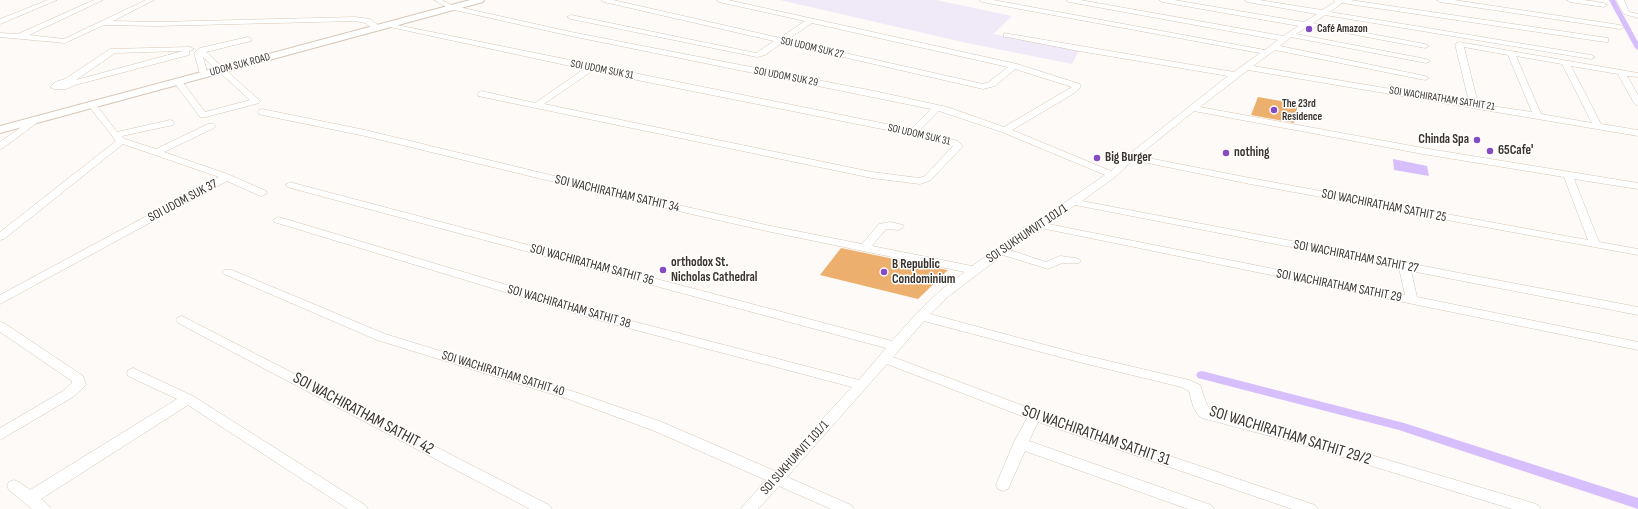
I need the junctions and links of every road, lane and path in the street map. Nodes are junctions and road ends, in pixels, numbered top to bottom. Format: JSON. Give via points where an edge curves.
{"nodes":[{"id":1,"x":54,"y":0,"type":"edge"},
{"id":2,"x":100,"y":0,"type":"edge"},
{"id":3,"x":151,"y":0,"type":"edge"},
{"id":4,"x":438,"y":0,"type":"edge"},
{"id":5,"x":480,"y":0,"type":"edge"},
{"id":6,"x":604,"y":0,"type":"edge"},
{"id":7,"x":719,"y":0,"type":"edge"},
{"id":8,"x":982,"y":0,"type":"edge"},
{"id":9,"x":1068,"y":0,"type":"edge"},
{"id":10,"x":1162,"y":0,"type":"edge"},
{"id":11,"x":1247,"y":0,"type":"edge"},
{"id":12,"x":1340,"y":0,"type":"edge"},
{"id":13,"x":1440,"y":0,"type":"edge"},
{"id":14,"x":1570,"y":0,"type":"edge"},
{"id":15,"x":1619,"y":0,"type":"edge"},
{"id":16,"x":1011,"y":2,"type":"edge"},
{"id":17,"x":1103,"y":3,"type":"edge"},
{"id":18,"x":1604,"y":5,"type":"dead end"},
{"id":19,"x":452,"y":8,"type":"junction"},
{"id":20,"x":1325,"y":12,"type":"junction"},
{"id":21,"x":1187,"y":13,"type":"junction"},
{"id":22,"x":571,"y":18,"type":"dead end"},
{"id":23,"x":1636,"y":18,"type":"edge"},
{"id":24,"x":812,"y":20,"type":"junction"},
{"id":25,"x":1086,"y":20,"type":"junction"},
{"id":26,"x":0,"y":22,"type":"edge"},
{"id":27,"x":103,"y":23,"type":"junction"},
{"id":28,"x":1307,"y":24,"type":"junction"},
{"id":29,"x":390,"y":25,"type":"junction"},
{"id":30,"x":1620,"y":27,"type":"dead end"},
{"id":31,"x":378,"y":28,"type":"junction"},
{"id":32,"x":0,"y":35,"type":"edge"},
{"id":33,"x":1007,"y":35,"type":"dead end"},
{"id":34,"x":1174,"y":36,"type":"junction"},
{"id":35,"x":19,"y":37,"type":"junction"},
{"id":36,"x":1288,"y":37,"type":"junction"},
{"id":37,"x":248,"y":39,"type":"dead end"},
{"id":38,"x":1605,"y":40,"type":"dead end"},
{"id":39,"x":781,"y":41,"type":"junction"},
{"id":40,"x":1425,"y":46,"type":"dead end"},
{"id":41,"x":1274,"y":47,"type":"junction"},
{"id":42,"x":188,"y":51,"type":"junction"},
{"id":43,"x":201,"y":51,"type":"junction"},
{"id":44,"x":1266,"y":52,"type":"junction"},
{"id":45,"x":1511,"y":53,"type":"junction"},
{"id":46,"x":1591,"y":57,"type":"dead end"},
{"id":47,"x":1426,"y":61,"type":"dead end"},
{"id":48,"x":1565,"y":62,"type":"junction"},
{"id":49,"x":1014,"y":66,"type":"junction"},
{"id":50,"x":1246,"y":67,"type":"junction"},
{"id":51,"x":591,"y":68,"type":"junction"},
{"id":52,"x":223,"y":70,"type":"junction"},
{"id":53,"x":1620,"y":72,"type":"junction"},
{"id":54,"x":1638,"y":74,"type":"edge"},
{"id":55,"x":204,"y":75,"type":"junction"},
{"id":56,"x":1236,"y":75,"type":"junction"},
{"id":57,"x":1425,"y":78,"type":"dead end"},
{"id":58,"x":178,"y":82,"type":"junction"},
{"id":59,"x":482,"y":94,"type":"dead end"},
{"id":60,"x":1638,"y":103,"type":"edge"},
{"id":61,"x":1474,"y":104,"type":"junction"},
{"id":62,"x":92,"y":105,"type":"junction"},
{"id":63,"x":536,"y":106,"type":"junction"},
{"id":64,"x":937,"y":108,"type":"junction"},
{"id":65,"x":1192,"y":108,"type":"junction"},
{"id":66,"x":262,"y":112,"type":"dead end"},
{"id":67,"x":1537,"y":115,"type":"junction"},
{"id":68,"x":35,"y":120,"type":"junction"},
{"id":69,"x":170,"y":123,"type":"dead end"},
{"id":70,"x":1598,"y":126,"type":"junction"},
{"id":71,"x":211,"y":129,"type":"dead end"},
{"id":72,"x":0,"y":130,"type":"edge"},
{"id":73,"x":1005,"y":130,"type":"junction"},
{"id":74,"x":913,"y":132,"type":"junction"},
{"id":75,"x":1638,"y":133,"type":"edge"},
{"id":76,"x":118,"y":138,"type":"junction"},
{"id":77,"x":0,"y":146,"type":"edge"},
{"id":78,"x":160,"y":154,"type":"junction"},
{"id":79,"x":1131,"y":157,"type":"junction"},
{"id":80,"x":1112,"y":175,"type":"junction"},
{"id":81,"x":1568,"y":175,"type":"junction"},
{"id":82,"x":227,"y":177,"type":"junction"},
{"id":83,"x":290,"y":185,"type":"dead end"},
{"id":84,"x":1638,"y":186,"type":"edge"},
{"id":85,"x":262,"y":193,"type":"dead end"},
{"id":86,"x":1074,"y":202,"type":"junction"},
{"id":87,"x":278,"y":220,"type":"dead end"},
{"id":88,"x":1040,"y":225,"type":"junction"},
{"id":89,"x":899,"y":227,"type":"dead end"},
{"id":90,"x":0,"y":237,"type":"edge"},
{"id":91,"x":1595,"y":245,"type":"junction"},
{"id":92,"x":864,"y":248,"type":"junction"},
{"id":93,"x":1001,"y":251,"type":"junction"},
{"id":94,"x":1638,"y":252,"type":"edge"},
{"id":95,"x":1075,"y":261,"type":"dead end"},
{"id":96,"x":1404,"y":266,"type":"junction"},
{"id":97,"x":974,"y":270,"type":"junction"},
{"id":98,"x":228,"y":272,"type":"dead end"},
{"id":99,"x":0,"y":300,"type":"edge"},
{"id":100,"x":1412,"y":300,"type":"junction"},
{"id":101,"x":1638,"y":310,"type":"edge"},
{"id":102,"x":921,"y":316,"type":"junction"},
{"id":103,"x":182,"y":320,"type":"dead end"},
{"id":104,"x":0,"y":326,"type":"edge"},
{"id":105,"x":894,"y":346,"type":"junction"},
{"id":106,"x":1638,"y":346,"type":"edge"},
{"id":107,"x":884,"y":358,"type":"junction"},
{"id":108,"x":133,"y":373,"type":"dead end"},
{"id":109,"x":862,"y":385,"type":"junction"},
{"id":110,"x":184,"y":397,"type":"junction"},
{"id":111,"x":1035,"y":416,"type":"junction"},
{"id":112,"x":0,"y":435,"type":"edge"},
{"id":113,"x":1021,"y":443,"type":"junction"},
{"id":114,"x":778,"y":478,"type":"junction"},
{"id":115,"x":1003,"y":485,"type":"dead end"},
{"id":116,"x":14,"y":486,"type":"dead end"},
{"id":117,"x":38,"y":505,"type":"edge"},
{"id":118,"x":360,"y":509,"type":"edge"},
{"id":119,"x":544,"y":509,"type":"edge"},
{"id":120,"x":750,"y":509,"type":"edge"},
{"id":121,"x":846,"y":509,"type":"edge"},
{"id":122,"x":1206,"y":509,"type":"edge"},
{"id":123,"x":1310,"y":509,"type":"edge"},
{"id":124,"x":1534,"y":509,"type":"edge"}],
"edges":[{"from":1,"to":26,"type":"street"},
{"from":2,"to":35,"type":"street"},
{"from":3,"to":27,"type":"street"},
{"from":4,"to":19,"type":"street","name":"SOI UDOM SUK 29"},
{"from":5,"to":19,"type":"main road","name":"UDOM SUK ROAD"},
{"from":6,"to":39,"type":"street","name":"SOI UDOM SUK 27"},
{"from":7,"to":24,"type":"street"},
{"from":8,"to":16,"type":"street"},
{"from":9,"to":17,"type":"street"},
{"from":10,"to":21,"type":"street"},
{"from":11,"to":20,"type":"street"},
{"from":12,"to":20,"type":"street","name":"SOI SUKHUMVIT 101/1"},
{"from":12,"to":38,"type":"street"},
{"from":13,"to":30,"type":"street"},
{"from":14,"to":18,"type":"street"},
{"from":15,"to":23,"type":"street","via":[[1626,13]]},
{"from":16,"to":25,"type":"street"},
{"from":17,"to":21,"type":"street"},
{"from":17,"to":25,"type":"street"},
{"from":19,"to":29,"type":"main road","name":"UDOM SUK ROAD"},
{"from":19,"to":64,"type":"street","name":"SOI UDOM SUK 29","via":[[570,37]]},
{"from":20,"to":28,"type":"street","name":"SOI SUKHUMVIT 101/1"},
{"from":20,"to":46,"type":"street"},
{"from":21,"to":28,"type":"street"},
{"from":21,"to":34,"type":"street"},
{"from":21,"to":36,"type":"street"},
{"from":22,"to":39,"type":"street","via":[[757,55]]},
{"from":24,"to":39,"type":"street"},
{"from":24,"to":49,"type":"street"},
{"from":25,"to":34,"type":"street"},
{"from":27,"to":31,"type":"street","via":[[355,19],[367,21]]},
{"from":27,"to":35,"type":"street","via":[[65,41]]},
{"from":28,"to":36,"type":"street","name":"SOI SUKHUMVIT 101/1"},
{"from":28,"to":40,"type":"street"},
{"from":29,"to":31,"type":"main road","name":"UDOM SUK ROAD"},
{"from":29,"to":51,"type":"street","name":"SOI UDOM SUK 31"},
{"from":31,"to":52,"type":"main road","name":"UDOM SUK ROAD"},
{"from":32,"to":35,"type":"street"},
{"from":33,"to":56,"type":"street"},
{"from":34,"to":44,"type":"street"},
{"from":36,"to":41,"type":"street","name":"SOI SUKHUMVIT 101/1"},
{"from":36,"to":47,"type":"street"},
{"from":37,"to":43,"type":"street"},
{"from":39,"to":49,"type":"street","name":"SOI UDOM SUK 27","via":[[983,87],[992,84]]},
{"from":41,"to":44,"type":"street","name":"SOI SUKHUMVIT 101/1"},
{"from":41,"to":57,"type":"street"},
{"from":42,"to":42,"type":"street","via":[[70,82],[113,51]]},
{"from":42,"to":43,"type":"street","via":[[202,47]]},
{"from":43,"to":52,"type":"street"},
{"from":43,"to":55,"type":"street"},
{"from":44,"to":50,"type":"street","name":"SOI SUKHUMVIT 101/1"},
{"from":45,"to":48,"type":"street"},
{"from":45,"to":61,"type":"street","via":[[1458,45]]},
{"from":45,"to":67,"type":"street"},
{"from":48,"to":53,"type":"street"},
{"from":48,"to":70,"type":"street"},
{"from":49,"to":73,"type":"street","via":[[1078,87]]},
{"from":50,"to":56,"type":"street","name":"SOI SUKHUMVIT 101/1"},
{"from":50,"to":61,"type":"street","name":"SOI WACHIRATHAM SATHIT 21"},
{"from":51,"to":63,"type":"street"},
{"from":51,"to":74,"type":"street","name":"SOI UDOM SUK 31"},
{"from":52,"to":55,"type":"main road","name":"UDOM SUK ROAD"},
{"from":52,"to":58,"type":"street","via":[[256,101],[203,115]]},
{"from":53,"to":54,"type":"street"},
{"from":53,"to":60,"type":"street"},
{"from":55,"to":58,"type":"main road","name":"UDOM SUK ROAD"},
{"from":56,"to":65,"type":"street","name":"SOI SUKHUMVIT 101/1"},
{"from":58,"to":62,"type":"main road","name":"UDOM SUK ROAD"},
{"from":59,"to":63,"type":"street","name":"SOI UDOM SUK 31"},
{"from":61,"to":67,"type":"street","name":"SOI WACHIRATHAM SATHIT 21"},
{"from":62,"to":68,"type":"main road","name":"UDOM SUK ROAD"},
{"from":62,"to":76,"type":"street"},
{"from":63,"to":74,"type":"street","name":"SOI UDOM SUK 31","via":[[872,174],[925,180],[958,145]]},
{"from":64,"to":73,"type":"street","name":"SOI UDOM SUK 29"},
{"from":64,"to":74,"type":"street"},
{"from":65,"to":79,"type":"street","name":"SOI SUKHUMVIT 101/1"},
{"from":65,"to":81,"type":"street"},
{"from":66,"to":92,"type":"street","name":"SOI WACHIRATHAM SATHIT 34","via":[[354,132],[365,132],[616,194]]},
{"from":67,"to":70,"type":"street","name":"SOI WACHIRATHAM SATHIT 21"},
{"from":68,"to":72,"type":"main road","name":"UDOM SUK ROAD"},
{"from":68,"to":77,"type":"street"},
{"from":69,"to":76,"type":"street"},
{"from":70,"to":75,"type":"street","name":"SOI WACHIRATHAM SATHIT 21"},
{"from":71,"to":78,"type":"street"},
{"from":73,"to":80,"type":"street","name":"SOI UDOM SUK 29"},
{"from":76,"to":78,"type":"street","name":"SOI UDOM SUK 37"},
{"from":76,"to":90,"type":"street"},
{"from":78,"to":82,"type":"street","name":"SOI UDOM SUK 37"},
{"from":79,"to":80,"type":"street","name":"SOI SUKHUMVIT 101/1"},
{"from":79,"to":91,"type":"street","name":"SOI WACHIRATHAM SATHIT 25"},
{"from":80,"to":86,"type":"street","name":"SOI SUKHUMVIT 101/1"},
{"from":81,"to":84,"type":"street"},
{"from":81,"to":91,"type":"street"},
{"from":82,"to":85,"type":"street"},
{"from":82,"to":99,"type":"street","name":"SOI UDOM SUK 37"},
{"from":83,"to":105,"type":"street","name":"SOI WACHIRATHAM SATHIT 36"},
{"from":86,"to":88,"type":"street","name":"SOI SUKHUMVIT 101/1"},
{"from":86,"to":96,"type":"street","name":"SOI WACHIRATHAM SATHIT 27"},
{"from":87,"to":109,"type":"street","name":"SOI WACHIRATHAM SATHIT 38","via":[[598,316]]},
{"from":88,"to":93,"type":"street","name":"SOI SUKHUMVIT 101/1"},
{"from":88,"to":100,"type":"street","name":"SOI WACHIRATHAM SATHIT 29"},
{"from":89,"to":92,"type":"street","via":[[883,226]]},
{"from":91,"to":94,"type":"street","name":"SOI WACHIRATHAM SATHIT 25"},
{"from":92,"to":97,"type":"street","name":"SOI WACHIRATHAM SATHIT 34"},
{"from":93,"to":95,"type":"street","via":[[1048,266],[1060,259]]},
{"from":93,"to":97,"type":"street","name":"SOI SUKHUMVIT 101/1"},
{"from":96,"to":100,"type":"street"},
{"from":96,"to":101,"type":"street","name":"SOI WACHIRATHAM SATHIT 27"},
{"from":97,"to":102,"type":"street","name":"SOI SUKHUMVIT 101/1"},
{"from":98,"to":114,"type":"street","name":"SOI WACHIRATHAM SATHIT 40","via":[[380,337],[573,396],[657,426]]},
{"from":100,"to":106,"type":"street","name":"SOI WACHIRATHAM SATHIT 29"},
{"from":102,"to":105,"type":"street","name":"SOI SUKHUMVIT 101/1"},
{"from":102,"to":124,"type":"street","name":"SOI WACHIRATHAM SATHIT 29/2","via":[[1184,383],[1195,388],[1200,406],[1207,414]]},
{"from":103,"to":119,"type":"street","name":"SOI WACHIRATHAM SATHIT 42"},
{"from":104,"to":112,"type":"street","via":[[78,379],[79,385]]},
{"from":105,"to":107,"type":"street","name":"SOI SUKHUMVIT 101/1"},
{"from":107,"to":109,"type":"street","name":"SOI SUKHUMVIT 101/1"},
{"from":107,"to":111,"type":"street","name":"SOI WACHIRATHAM SATHIT 31"},
{"from":108,"to":110,"type":"street"},
{"from":109,"to":114,"type":"street","name":"SOI SUKHUMVIT 101/1"},
{"from":110,"to":117,"type":"street"},
{"from":110,"to":118,"type":"street"},
{"from":111,"to":113,"type":"street"},
{"from":111,"to":123,"type":"street","name":"SOI WACHIRATHAM SATHIT 31"},
{"from":113,"to":115,"type":"street"},
{"from":113,"to":122,"type":"street"},
{"from":114,"to":120,"type":"street","name":"SOI SUKHUMVIT 101/1"},
{"from":114,"to":121,"type":"street","name":"SOI WACHIRATHAM SATHIT 40"},
{"from":116,"to":117,"type":"street"}]}
